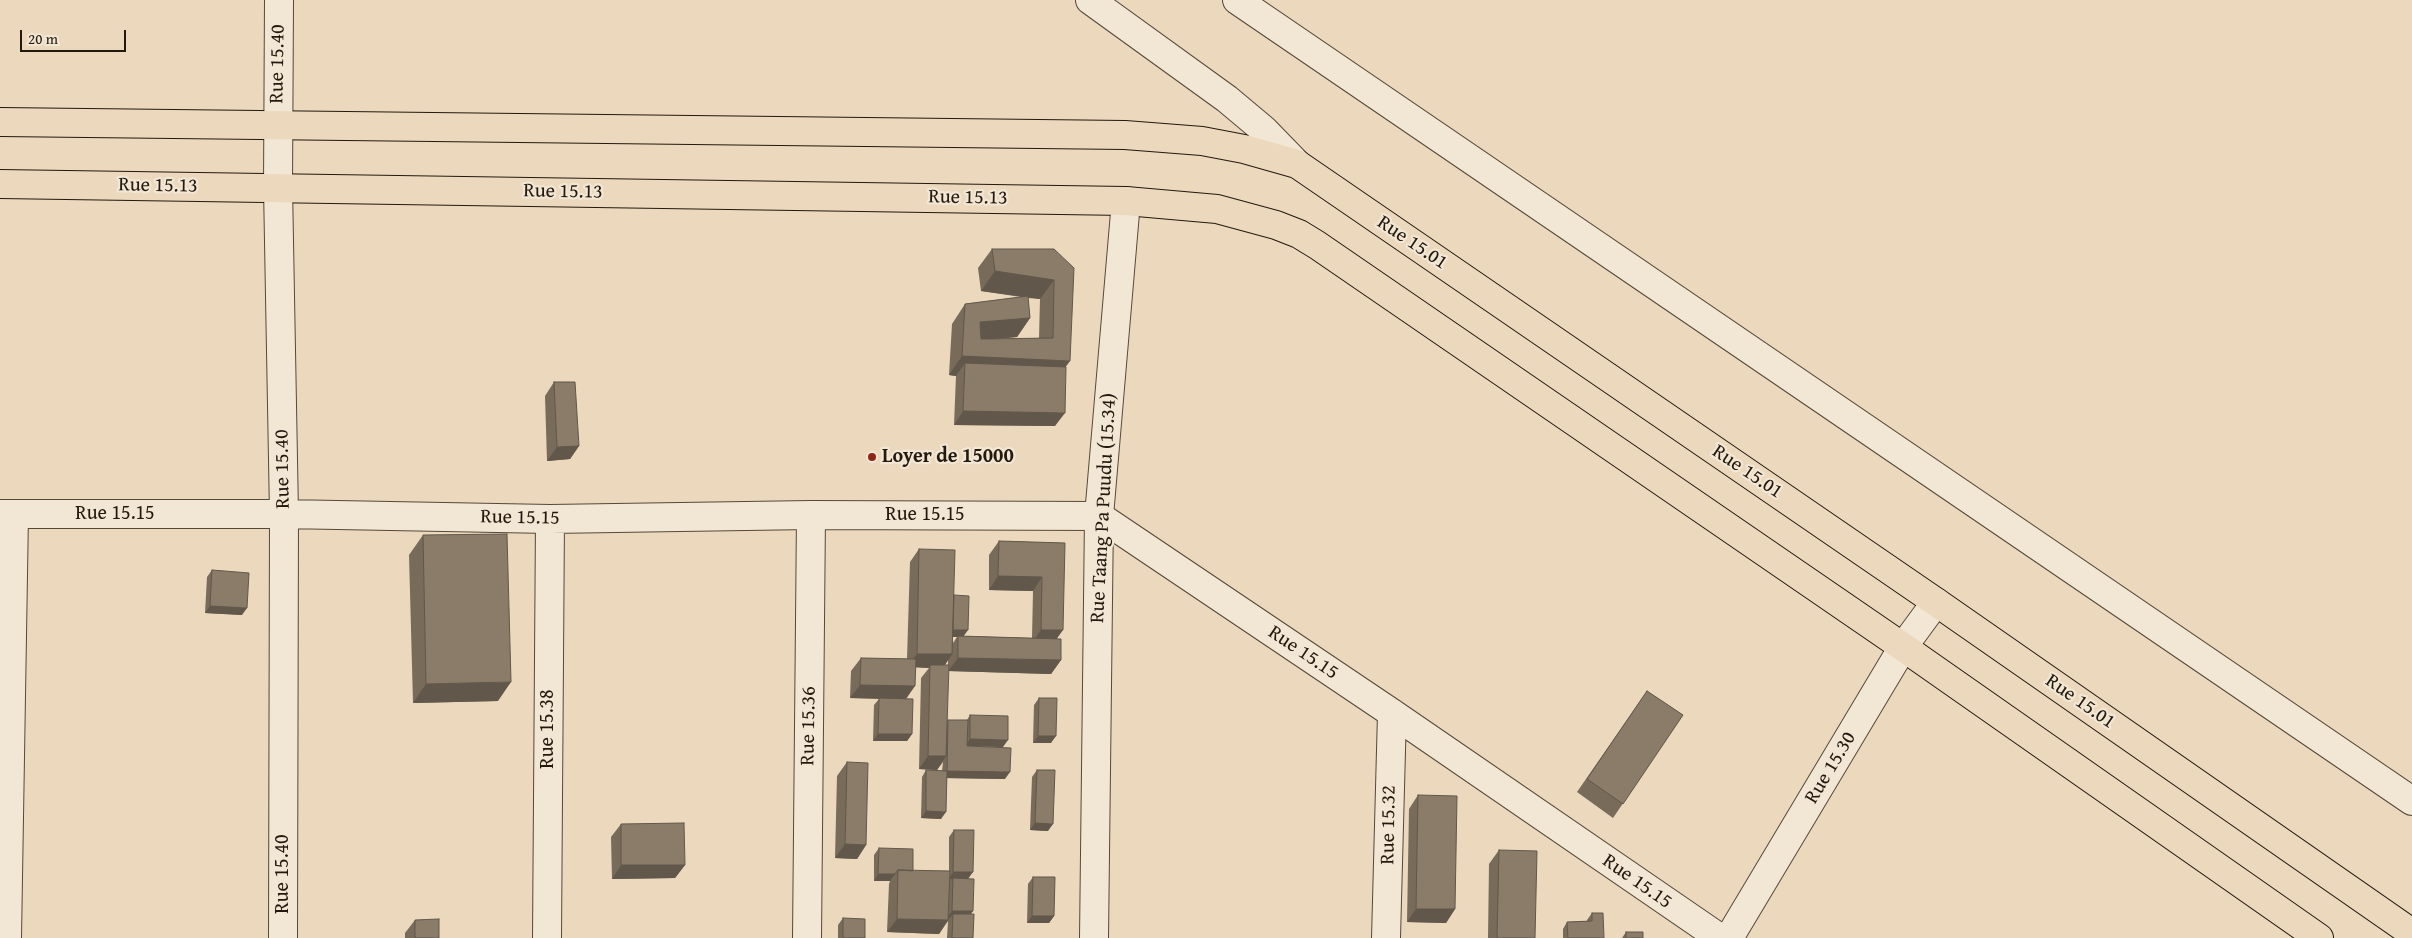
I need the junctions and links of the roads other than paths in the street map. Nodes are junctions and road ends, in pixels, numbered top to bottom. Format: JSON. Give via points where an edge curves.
{"nodes":[{"id":1,"x":279,"y":0,"type":"edge"},
{"id":2,"x":1090,"y":0,"type":"edge"},
{"id":3,"x":1237,"y":0,"type":"edge"},
{"id":4,"x":0,"y":122,"type":"edge"},
{"id":5,"x":278,"y":126,"type":"junction"},
{"id":6,"x":1297,"y":164,"type":"junction"},
{"id":7,"x":0,"y":184,"type":"edge"},
{"id":8,"x":278,"y":187,"type":"junction"},
{"id":9,"x":1126,"y":201,"type":"junction"},
{"id":10,"x":7,"y":514,"type":"edge"},
{"id":11,"x":284,"y":514,"type":"junction"},
{"id":12,"x":811,"y":515,"type":"junction"},
{"id":13,"x":1100,"y":516,"type":"junction"},
{"id":14,"x":550,"y":519,"type":"junction"},
{"id":15,"x":1936,"y":602,"type":"junction"},
{"id":16,"x":1903,"y":647,"type":"junction"},
{"id":17,"x":1392,"y":712,"type":"junction"},
{"id":18,"x":2412,"y":802,"type":"edge"},
{"id":19,"x":1705,"y":933,"type":"edge"},
{"id":20,"x":2412,"y":933,"type":"edge"},
{"id":21,"x":7,"y":938,"type":"edge"},
{"id":22,"x":283,"y":938,"type":"edge"},
{"id":23,"x":547,"y":938,"type":"edge"},
{"id":24,"x":807,"y":938,"type":"edge"},
{"id":25,"x":1094,"y":938,"type":"edge"},
{"id":26,"x":1386,"y":938,"type":"edge"},
{"id":27,"x":1730,"y":938,"type":"edge"},
{"id":28,"x":2319,"y":938,"type":"edge"}],
"edges":[{"from":1,"to":5,"type":"street","name":"Rue 15.40"},
{"from":2,"to":6,"type":"street","name":"Rue 15.01","via":[[1227,99]]},
{"from":3,"to":18,"type":"street"},
{"from":4,"to":5,"type":"main road"},
{"from":5,"to":6,"type":"main road","via":[[1126,135],[1202,141]]},
{"from":5,"to":8,"type":"street","name":"Rue 15.40"},
{"from":6,"to":15,"type":"main road","name":"Rue 15.01"},
{"from":7,"to":8,"type":"main road","name":"Rue 15.13"},
{"from":8,"to":9,"type":"main road","name":"Rue 15.13"},
{"from":8,"to":11,"type":"street","name":"Rue 15.40"},
{"from":9,"to":13,"type":"street","name":"Rue Taang Pa Puudu (15.34)"},
{"from":9,"to":16,"type":"main road","via":[[1217,208],[1299,234]]},
{"from":10,"to":11,"type":"street","name":"Rue 15.15"},
{"from":10,"to":21,"type":"street"},
{"from":11,"to":14,"type":"street","name":"Rue 15.15"},
{"from":11,"to":22,"type":"street","name":"Rue 15.40"},
{"from":12,"to":13,"type":"street","name":"Rue 15.15"},
{"from":12,"to":14,"type":"street","name":"Rue 15.15"},
{"from":12,"to":24,"type":"street","name":"Rue 15.36"},
{"from":13,"to":17,"type":"street","name":"Rue 15.15"},
{"from":13,"to":25,"type":"street","name":"Rue Taang Pa Puudu (15.34)"},
{"from":14,"to":23,"type":"street","name":"Rue 15.38"},
{"from":15,"to":16,"type":"street","name":"Rue 15.30"},
{"from":15,"to":20,"type":"main road","name":"Rue 15.01"},
{"from":16,"to":27,"type":"street","name":"Rue 15.30"},
{"from":16,"to":28,"type":"main road"},
{"from":17,"to":19,"type":"street","name":"Rue 15.15"},
{"from":17,"to":26,"type":"street","name":"Rue 15.32"}]}
